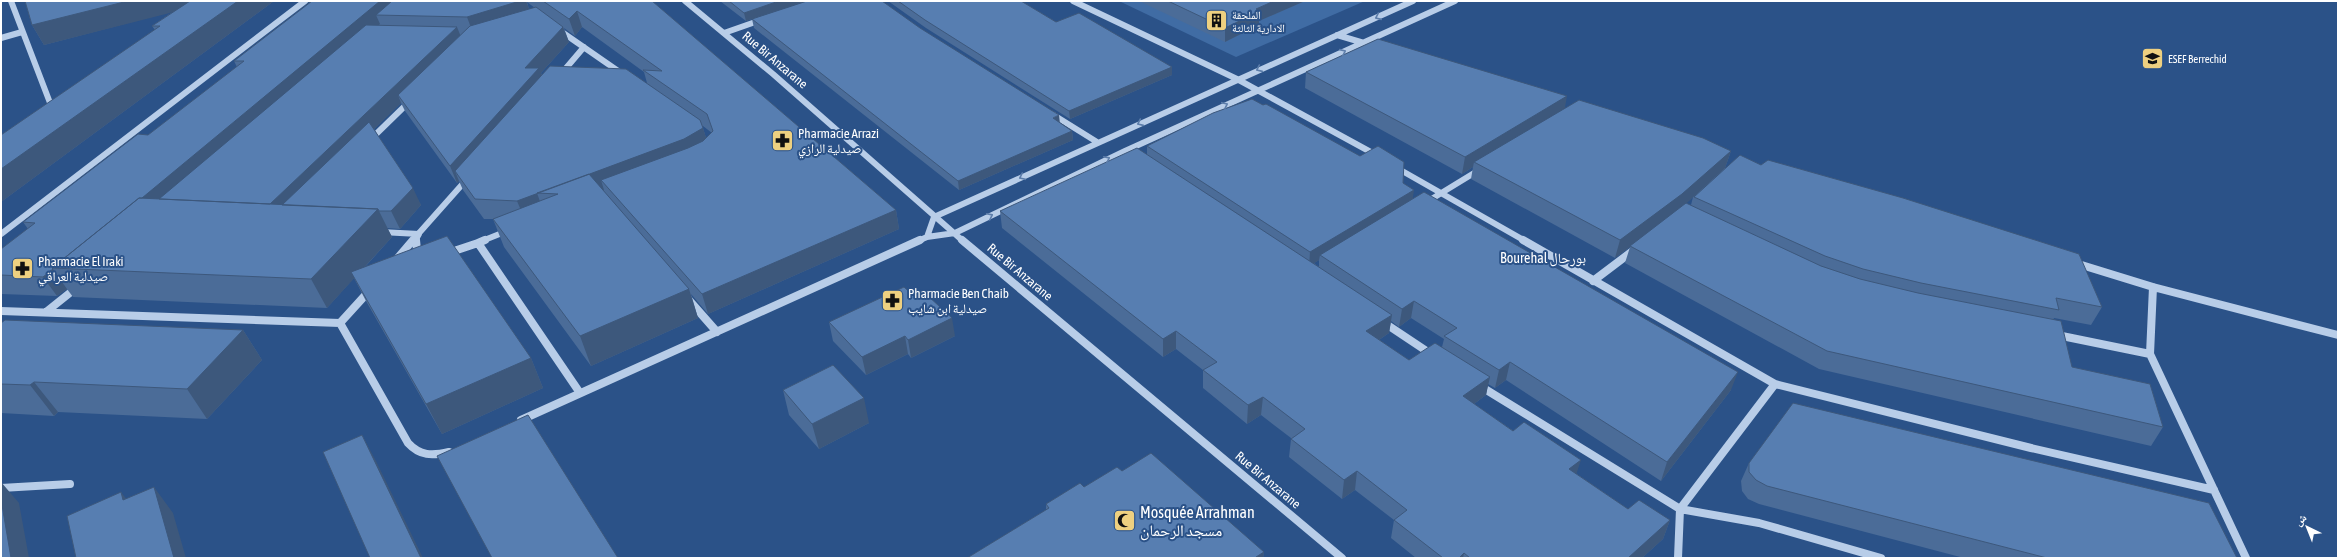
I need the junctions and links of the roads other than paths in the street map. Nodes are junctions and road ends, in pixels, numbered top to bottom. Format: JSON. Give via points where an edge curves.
{"nodes":[{"id":1,"x":11,"y":1,"type":"edge"},
{"id":2,"x":305,"y":1,"type":"edge"},
{"id":3,"x":685,"y":1,"type":"edge"},
{"id":4,"x":1073,"y":1,"type":"edge"},
{"id":5,"x":1413,"y":1,"type":"edge"},
{"id":6,"x":1455,"y":1,"type":"edge"},
{"id":7,"x":768,"y":18,"type":"edge"},
{"id":8,"x":554,"y":26,"type":"edge"},
{"id":9,"x":22,"y":32,"type":"junction"},
{"id":10,"x":724,"y":33,"type":"junction"},
{"id":11,"x":1337,"y":35,"type":"junction"},
{"id":12,"x":1,"y":38,"type":"edge"},
{"id":13,"x":1363,"y":43,"type":"junction"},
{"id":14,"x":1371,"y":46,"type":"edge"},
{"id":15,"x":584,"y":47,"type":"junction"},
{"id":16,"x":628,"y":78,"type":"edge"},
{"id":17,"x":1236,"y":79,"type":"junction"},
{"id":18,"x":553,"y":82,"type":"edge"},
{"id":19,"x":1257,"y":90,"type":"junction"},
{"id":20,"x":417,"y":94,"type":"edge"},
{"id":21,"x":59,"y":103,"type":"edge"},
{"id":22,"x":52,"y":108,"type":"junction"},
{"id":23,"x":1043,"y":108,"type":"edge"},
{"id":24,"x":46,"y":112,"type":"edge"},
{"id":25,"x":1097,"y":142,"type":"junction"},
{"id":26,"x":366,"y":144,"type":"edge"},
{"id":27,"x":1485,"y":166,"type":"edge"},
{"id":28,"x":470,"y":176,"type":"edge"},
{"id":29,"x":1439,"y":194,"type":"junction"},
{"id":30,"x":1420,"y":206,"type":"edge"},
{"id":31,"x":934,"y":217,"type":"junction"},
{"id":32,"x":513,"y":229,"type":"edge"},
{"id":33,"x":372,"y":232,"type":"edge"},
{"id":34,"x":955,"y":233,"type":"junction"},
{"id":35,"x":1,"y":234,"type":"edge"},
{"id":36,"x":419,"y":234,"type":"junction"},
{"id":37,"x":927,"y":237,"type":"junction"},
{"id":38,"x":478,"y":243,"type":"junction"},
{"id":39,"x":1643,"y":243,"type":"edge"},
{"id":40,"x":428,"y":254,"type":"edge"},
{"id":41,"x":440,"y":254,"type":"edge"},
{"id":42,"x":2070,"y":262,"type":"edge"},
{"id":43,"x":392,"y":264,"type":"edge"},
{"id":44,"x":1593,"y":281,"type":"junction"},
{"id":45,"x":83,"y":282,"type":"edge"},
{"id":46,"x":377,"y":282,"type":"edge"},
{"id":47,"x":2153,"y":287,"type":"junction"},
{"id":48,"x":681,"y":291,"type":"edge"},
{"id":49,"x":1,"y":311,"type":"edge"},
{"id":50,"x":46,"y":312,"type":"junction"},
{"id":51,"x":1375,"y":317,"type":"edge"},
{"id":52,"x":340,"y":323,"type":"junction"},
{"id":53,"x":717,"y":332,"type":"junction"},
{"id":54,"x":2050,"y":334,"type":"edge"},
{"id":55,"x":2338,"y":335,"type":"edge"},
{"id":56,"x":2150,"y":354,"type":"junction"},
{"id":57,"x":1441,"y":361,"type":"edge"},
{"id":58,"x":1474,"y":382,"type":"edge"},
{"id":59,"x":1775,"y":384,"type":"junction"},
{"id":60,"x":580,"y":393,"type":"junction"},
{"id":61,"x":516,"y":423,"type":"edge"},
{"id":62,"x":458,"y":449,"type":"edge"},
{"id":63,"x":70,"y":484,"type":"dead end"},
{"id":64,"x":1,"y":488,"type":"edge"},
{"id":65,"x":2214,"y":490,"type":"junction"},
{"id":66,"x":1680,"y":509,"type":"junction"},
{"id":67,"x":1342,"y":558,"type":"edge"},
{"id":68,"x":1678,"y":558,"type":"edge"},
{"id":69,"x":1881,"y":558,"type":"edge"},
{"id":70,"x":2246,"y":558,"type":"edge"}],
"edges":[{"from":1,"to":9,"type":"street"},
{"from":2,"to":35,"type":"street"},
{"from":3,"to":10,"type":"street","name":"Rue Bir Anzarane"},
{"from":4,"to":17,"type":"street"},
{"from":5,"to":11,"type":"street","one_way":true},
{"from":6,"to":13,"type":"street"},
{"from":7,"to":10,"type":"street"},
{"from":8,"to":15,"type":"street"},
{"from":9,"to":12,"type":"street"},
{"from":9,"to":22,"type":"street"},
{"from":10,"to":31,"type":"street","name":"Rue Bir Anzarane"},
{"from":11,"to":13,"type":"street"},
{"from":11,"to":17,"type":"street","one_way":true},
{"from":13,"to":14,"type":"street"},
{"from":19,"to":13,"type":"street","one_way":true},
{"from":15,"to":16,"type":"street"},
{"from":15,"to":18,"type":"street"},
{"from":17,"to":19,"type":"street"},
{"from":17,"to":25,"type":"street","one_way":true},
{"from":19,"to":29,"type":"street","via":[[1350,139]]},
{"from":34,"to":19,"type":"street","one_way":true},
{"from":20,"to":26,"type":"street"},
{"from":21,"to":22,"type":"street"},
{"from":22,"to":24,"type":"street"},
{"from":23,"to":25,"type":"street"},
{"from":25,"to":31,"type":"street","one_way":true},
{"from":27,"to":29,"type":"street"},
{"from":28,"to":36,"type":"street"},
{"from":29,"to":30,"type":"street"},
{"from":29,"to":44,"type":"street"},
{"from":31,"to":34,"type":"street","name":"Rue Bir Anzarane"},
{"from":31,"to":37,"type":"street"},
{"from":32,"to":38,"type":"street"},
{"from":33,"to":36,"type":"street"},
{"from":34,"to":37,"type":"street"},
{"from":34,"to":67,"type":"street","name":"Rue Bir Anzarane"},
{"from":36,"to":40,"type":"street","via":[[417,250]]},
{"from":36,"to":43,"type":"street"},
{"from":37,"to":53,"type":"street"},
{"from":38,"to":41,"type":"street"},
{"from":38,"to":60,"type":"street"},
{"from":39,"to":44,"type":"street"},
{"from":42,"to":47,"type":"street"},
{"from":44,"to":59,"type":"street"},
{"from":45,"to":50,"type":"street"},
{"from":46,"to":52,"type":"street"},
{"from":47,"to":55,"type":"street"},
{"from":47,"to":56,"type":"street"},
{"from":48,"to":53,"type":"street"},
{"from":49,"to":50,"type":"street"},
{"from":50,"to":52,"type":"street"},
{"from":51,"to":57,"type":"street"},
{"from":52,"to":62,"type":"street","via":[[415,452],[430,456]]},
{"from":53,"to":60,"type":"street"},
{"from":54,"to":56,"type":"street"},
{"from":56,"to":65,"type":"street"},
{"from":58,"to":66,"type":"street"},
{"from":59,"to":65,"type":"street","via":[[2031,448]]},
{"from":59,"to":66,"type":"street"},
{"from":60,"to":61,"type":"street"},
{"from":63,"to":64,"type":"street"},
{"from":65,"to":70,"type":"street"},
{"from":66,"to":68,"type":"street"},
{"from":66,"to":69,"type":"street","via":[[1760,523]]}]}
